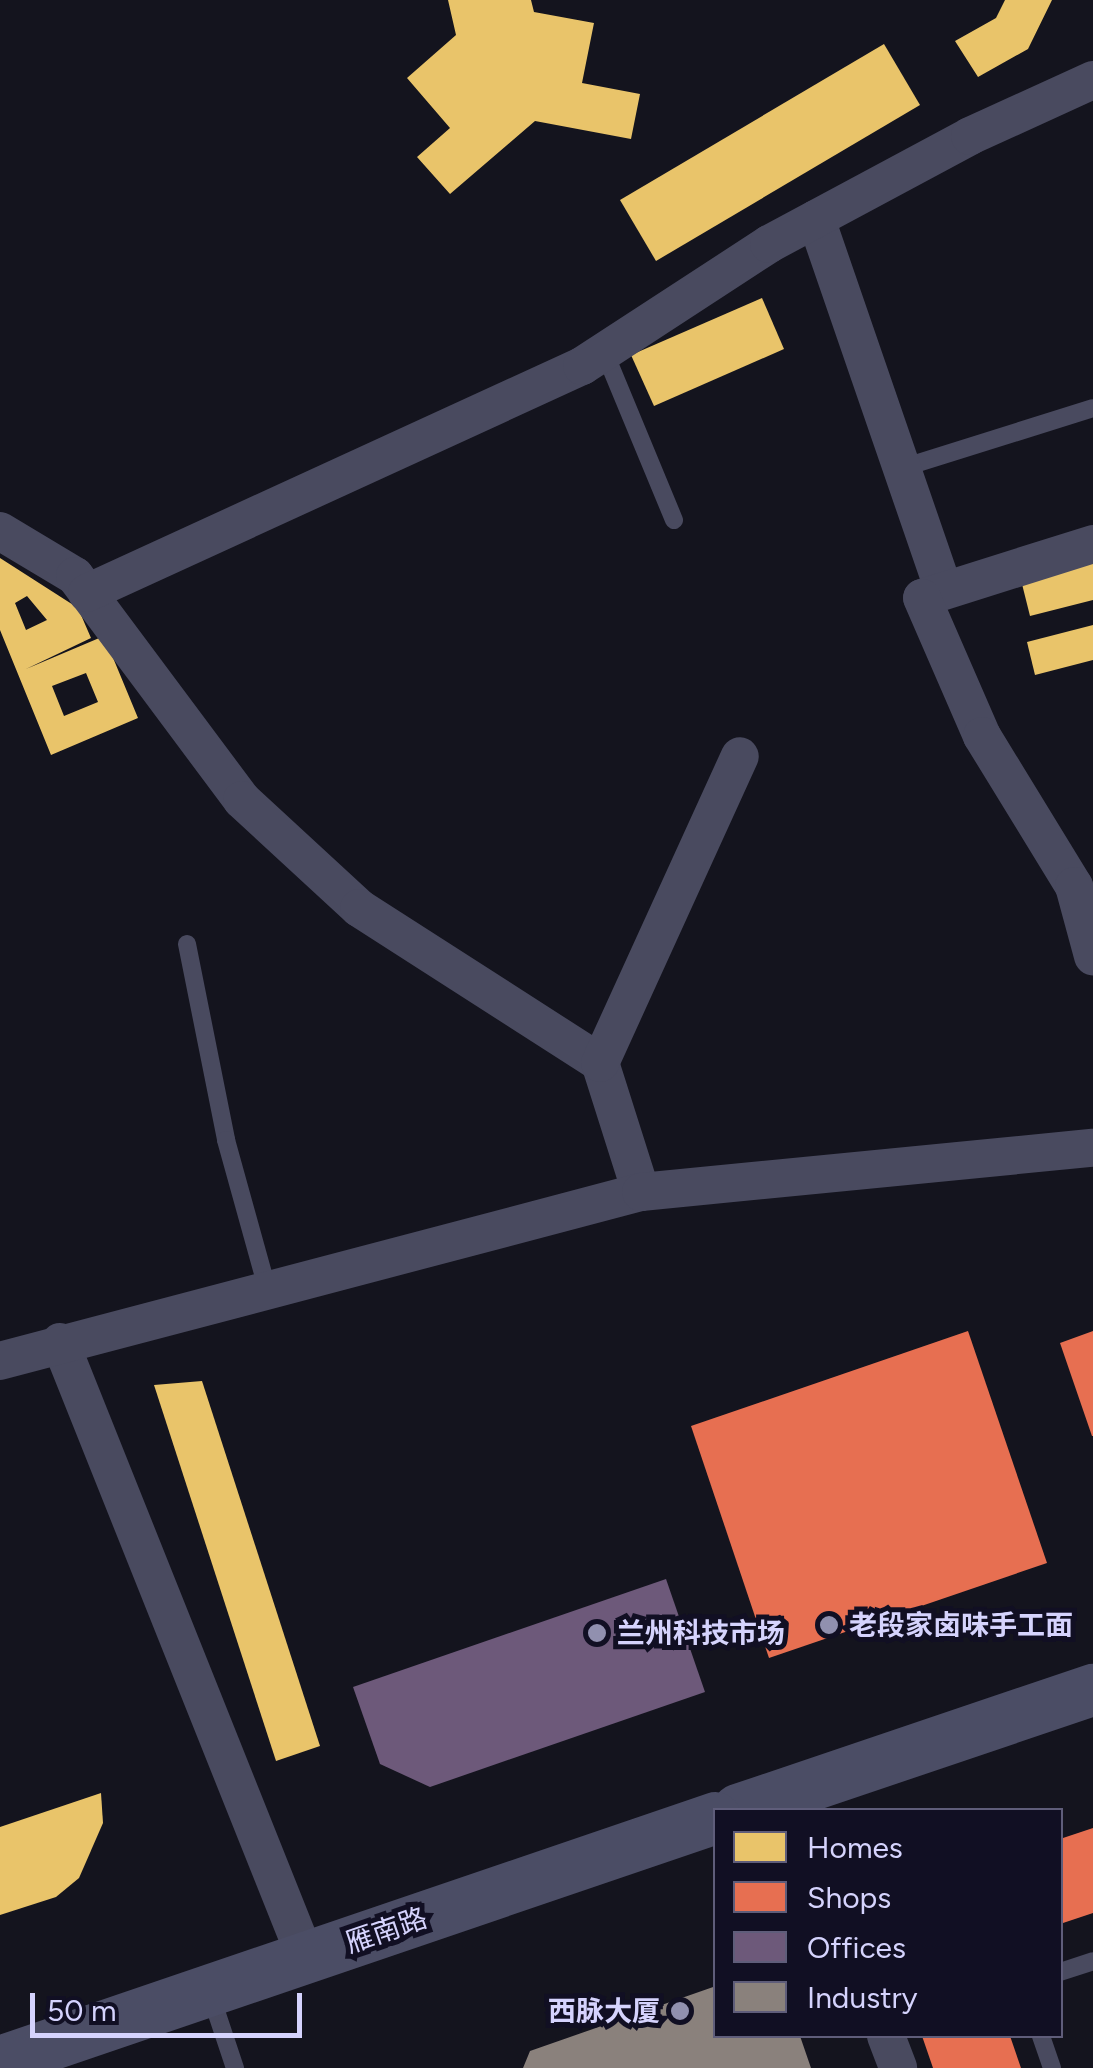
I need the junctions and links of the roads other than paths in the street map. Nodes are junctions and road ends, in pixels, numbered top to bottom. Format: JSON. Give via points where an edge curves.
{"nodes":[{"id":1,"x":1093,"y":80,"type":"edge"},
{"id":2,"x":816,"y":219,"type":"junction"},
{"id":3,"x":604,"y":351,"type":"junction"},
{"id":4,"x":1093,"y":408,"type":"edge"},
{"id":5,"x":902,"y":468,"type":"junction"},
{"id":6,"x":674,"y":520,"type":"dead end"},
{"id":7,"x":0,"y":531,"type":"edge"},
{"id":8,"x":1093,"y":544,"type":"edge"},
{"id":9,"x":943,"y":588,"type":"junction"},
{"id":10,"x":88,"y":593,"type":"junction"},
{"id":11,"x":740,"y":756,"type":"dead end"},
{"id":12,"x":187,"y":944,"type":"dead end"},
{"id":13,"x":1093,"y":956,"type":"edge"},
{"id":14,"x":600,"y":1063,"type":"junction"},
{"id":15,"x":1093,"y":1148,"type":"edge"},
{"id":16,"x":642,"y":1192,"type":"junction"},
{"id":17,"x":268,"y":1288,"type":"junction"},
{"id":18,"x":60,"y":1342,"type":"junction"},
{"id":19,"x":0,"y":1361,"type":"edge"},
{"id":20,"x":1093,"y":1690,"type":"edge"},
{"id":21,"x":801,"y":1800,"type":"edge"},
{"id":22,"x":751,"y":1808,"type":"edge"},
{"id":23,"x":713,"y":1819,"type":"edge"},
{"id":24,"x":306,"y":1958,"type":"junction"},
{"id":25,"x":1093,"y":1961,"type":"edge"},
{"id":26,"x":1063,"y":1971,"type":"edge"},
{"id":27,"x":210,"y":1990,"type":"junction"},
{"id":28,"x":887,"y":2038,"type":"edge"},
{"id":29,"x":1042,"y":2038,"type":"edge"},
{"id":30,"x":0,"y":2062,"type":"edge"},
{"id":31,"x":235,"y":2068,"type":"edge"},
{"id":32,"x":898,"y":2068,"type":"edge"},
{"id":33,"x":1052,"y":2068,"type":"edge"}],
"edges":[{"from":1,"to":2,"type":"street","via":[[970,136]]},
{"from":2,"to":3,"type":"street"},
{"from":2,"to":5,"type":"street"},
{"from":3,"to":6,"type":"lane"},
{"from":3,"to":10,"type":"street"},
{"from":4,"to":5,"type":"lane"},
{"from":5,"to":9,"type":"street"},
{"from":7,"to":10,"type":"street","via":[[75,576]]},
{"from":8,"to":9,"type":"street"},
{"from":9,"to":13,"type":"street","via":[[922,598],[982,736],[1074,886]]},
{"from":10,"to":14,"type":"street","via":[[242,800],[359,908]]},
{"from":11,"to":14,"type":"street"},
{"from":12,"to":17,"type":"lane","via":[[226,1140]]},
{"from":14,"to":16,"type":"street"},
{"from":15,"to":16,"type":"street"},
{"from":16,"to":17,"type":"street"},
{"from":17,"to":18,"type":"street"},
{"from":18,"to":19,"type":"street"},
{"from":18,"to":24,"type":"street"},
{"from":20,"to":21,"type":"main road"},
{"from":21,"to":22,"type":"main road"},
{"from":23,"to":24,"type":"main road","name":"雁南路"},
{"from":24,"to":27,"type":"main road","name":"雁南路"},
{"from":25,"to":26,"type":"lane"},
{"from":27,"to":30,"type":"main road","name":"雁南路"},
{"from":27,"to":31,"type":"lane"},
{"from":28,"to":32,"type":"street"},
{"from":29,"to":33,"type":"lane"}]}
